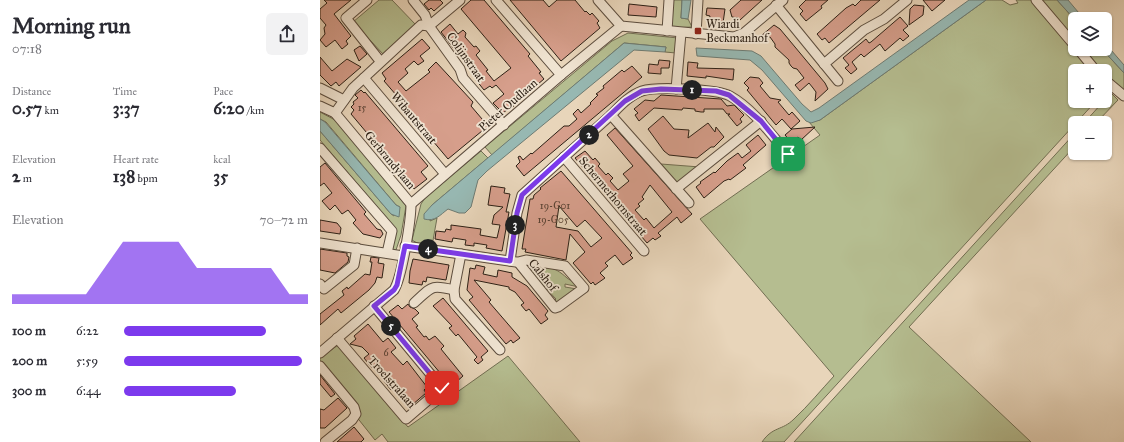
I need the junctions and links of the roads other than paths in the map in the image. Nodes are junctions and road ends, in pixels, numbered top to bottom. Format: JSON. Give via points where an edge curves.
{"nodes":[{"id":1,"x":367,"y":0,"type":"edge"},
{"id":2,"x":413,"y":0,"type":"edge"},
{"id":3,"x":460,"y":0,"type":"edge"},
{"id":4,"x":496,"y":0,"type":"edge"},
{"id":5,"x":598,"y":0,"type":"edge"},
{"id":6,"x":669,"y":0,"type":"edge"},
{"id":7,"x":698,"y":0,"type":"edge"},
{"id":8,"x":907,"y":0,"type":"edge"},
{"id":9,"x":1036,"y":0,"type":"edge"},
{"id":10,"x":779,"y":3,"type":"edge"},
{"id":11,"x":428,"y":26,"type":"junction"},
{"id":12,"x":621,"y":26,"type":"junction"},
{"id":13,"x":667,"y":31,"type":"junction"},
{"id":14,"x":681,"y":33,"type":"junction"},
{"id":15,"x":696,"y":34,"type":"junction"},
{"id":16,"x":1068,"y":38,"type":"edge"},
{"id":17,"x":1084,"y":56,"type":"edge"},
{"id":18,"x":380,"y":61,"type":"junction"},
{"id":19,"x":824,"y":64,"type":"junction"},
{"id":20,"x":1090,"y":64,"type":"edge"},
{"id":21,"x":561,"y":75,"type":"junction"},
{"id":22,"x":364,"y":78,"type":"junction"},
{"id":23,"x":838,"y":81,"type":"dead end"},
{"id":24,"x":1112,"y":86,"type":"edge"},
{"id":25,"x":320,"y":88,"type":"edge"},
{"id":26,"x":676,"y":89,"type":"junction"},
{"id":27,"x":1124,"y":96,"type":"edge"},
{"id":28,"x":344,"y":100,"type":"junction"},
{"id":29,"x":320,"y":106,"type":"edge"},
{"id":30,"x":335,"y":113,"type":"junction"},
{"id":31,"x":611,"y":115,"type":"junction"},
{"id":32,"x":761,"y":121,"type":"junction"},
{"id":33,"x":504,"y":125,"type":"junction"},
{"id":34,"x":320,"y":148,"type":"edge"},
{"id":35,"x":788,"y":154,"type":"dead end"},
{"id":36,"x":564,"y":157,"type":"junction"},
{"id":37,"x":445,"y":174,"type":"junction"},
{"id":38,"x":676,"y":189,"type":"junction"},
{"id":39,"x":689,"y":203,"type":"dead end"},
{"id":40,"x":411,"y":204,"type":"junction"},
{"id":41,"x":320,"y":242,"type":"edge"},
{"id":42,"x":405,"y":246,"type":"junction"},
{"id":43,"x":357,"y":248,"type":"junction"},
{"id":44,"x":644,"y":251,"type":"dead end"},
{"id":45,"x":387,"y":253,"type":"junction"},
{"id":46,"x":461,"y":254,"type":"junction"},
{"id":47,"x":403,"y":256,"type":"junction"},
{"id":48,"x":514,"y":262,"type":"junction"},
{"id":49,"x":320,"y":284,"type":"edge"},
{"id":50,"x":454,"y":290,"type":"junction"},
{"id":51,"x":414,"y":303,"type":"dead end"},
{"id":52,"x":374,"y":306,"type":"junction"},
{"id":53,"x":337,"y":338,"type":"junction"},
{"id":54,"x":321,"y":350,"type":"edge"},
{"id":55,"x":500,"y":350,"type":"dead end"},
{"id":56,"x":320,"y":366,"type":"edge"},
{"id":57,"x":326,"y":442,"type":"edge"}],
"edges":[{"from":1,"to":18,"type":"street","via":[[346,18]]},
{"from":2,"to":11,"type":"street","name":"Colijnstraat","via":[[425,15]]},
{"from":3,"to":11,"type":"street"},
{"from":4,"to":21,"type":"street"},
{"from":5,"to":12,"type":"street"},
{"from":6,"to":13,"type":"street"},
{"from":7,"to":15,"type":"street"},
{"from":8,"to":19,"type":"street","via":[[884,19],[864,30]]},
{"from":9,"to":16,"type":"street"},
{"from":10,"to":15,"type":"street","via":[[744,33],[734,37]]},
{"from":10,"to":19,"type":"street"},
{"from":11,"to":18,"type":"street","via":[[421,25]]},
{"from":11,"to":33,"type":"street","name":"Colijnstraat","via":[[460,69],[463,78]]},
{"from":12,"to":13,"type":"street"},
{"from":12,"to":21,"type":"street","name":"Pieter Oudlaan"},
{"from":13,"to":14,"type":"street"},
{"from":14,"to":15,"type":"street"},
{"from":14,"to":26,"type":"street"},
{"from":17,"to":20,"type":"street"},
{"from":18,"to":22,"type":"street"},
{"from":19,"to":23,"type":"street"},
{"from":21,"to":33,"type":"street","name":"Pieter Oudlaan"},
{"from":22,"to":28,"type":"street"},
{"from":22,"to":37,"type":"street","name":"Wibautstraat"},
{"from":24,"to":27,"type":"street"},
{"from":25,"to":28,"type":"street"},
{"from":26,"to":31,"type":"street","via":[[642,91],[625,101]]},
{"from":26,"to":32,"type":"street","via":[[716,91],[729,95]]},
{"from":28,"to":30,"type":"street"},
{"from":29,"to":30,"type":"street","name":"Gerbrandylaan"},
{"from":30,"to":40,"type":"street","name":"Gerbrandylaan"},
{"from":31,"to":36,"type":"street","name":"Schermerhornstraat"},
{"from":31,"to":38,"type":"street"},
{"from":32,"to":35,"type":"street"},
{"from":32,"to":38,"type":"street"},
{"from":33,"to":37,"type":"street","name":"Pieter Oudlaan"},
{"from":34,"to":45,"type":"street","via":[[392,232]]},
{"from":36,"to":44,"type":"street","name":"Schermerhornstraat"},
{"from":36,"to":48,"type":"street","name":"Schermerhornstraat","via":[[522,195],[517,213]]},
{"from":37,"to":40,"type":"street","name":"Pieter Oudlaan"},
{"from":38,"to":39,"type":"street"},
{"from":40,"to":42,"type":"street","name":"Gerbrandylaan"},
{"from":41,"to":43,"type":"street"},
{"from":42,"to":46,"type":"street","name":"Calshof"},
{"from":42,"to":47,"type":"street","name":"Gerbrandylaan"},
{"from":43,"to":45,"type":"street"},
{"from":43,"to":49,"type":"street","via":[[354,265],[324,289]]},
{"from":45,"to":47,"type":"street"},
{"from":46,"to":48,"type":"street","name":"Calshof"},
{"from":46,"to":50,"type":"street"},
{"from":47,"to":52,"type":"street","name":"Gerbrandylaan","via":[[397,285]]},
{"from":48,"to":48,"type":"street","name":"Calshof","via":[[555,308],[584,288],[565,266],[526,260]]},
{"from":50,"to":51,"type":"street","via":[[437,286]]},
{"from":50,"to":55,"type":"street","via":[[454,299]]},
{"from":52,"to":53,"type":"street","name":"Gerbrandylaan"},
{"from":52,"to":53,"type":"street","name":"Troelstralaan","via":[[442,388],[406,419]]},
{"from":53,"to":54,"type":"street","name":"Gerbrandylaan"},
{"from":56,"to":57,"type":"street","via":[[354,407],[356,414]]}]}
